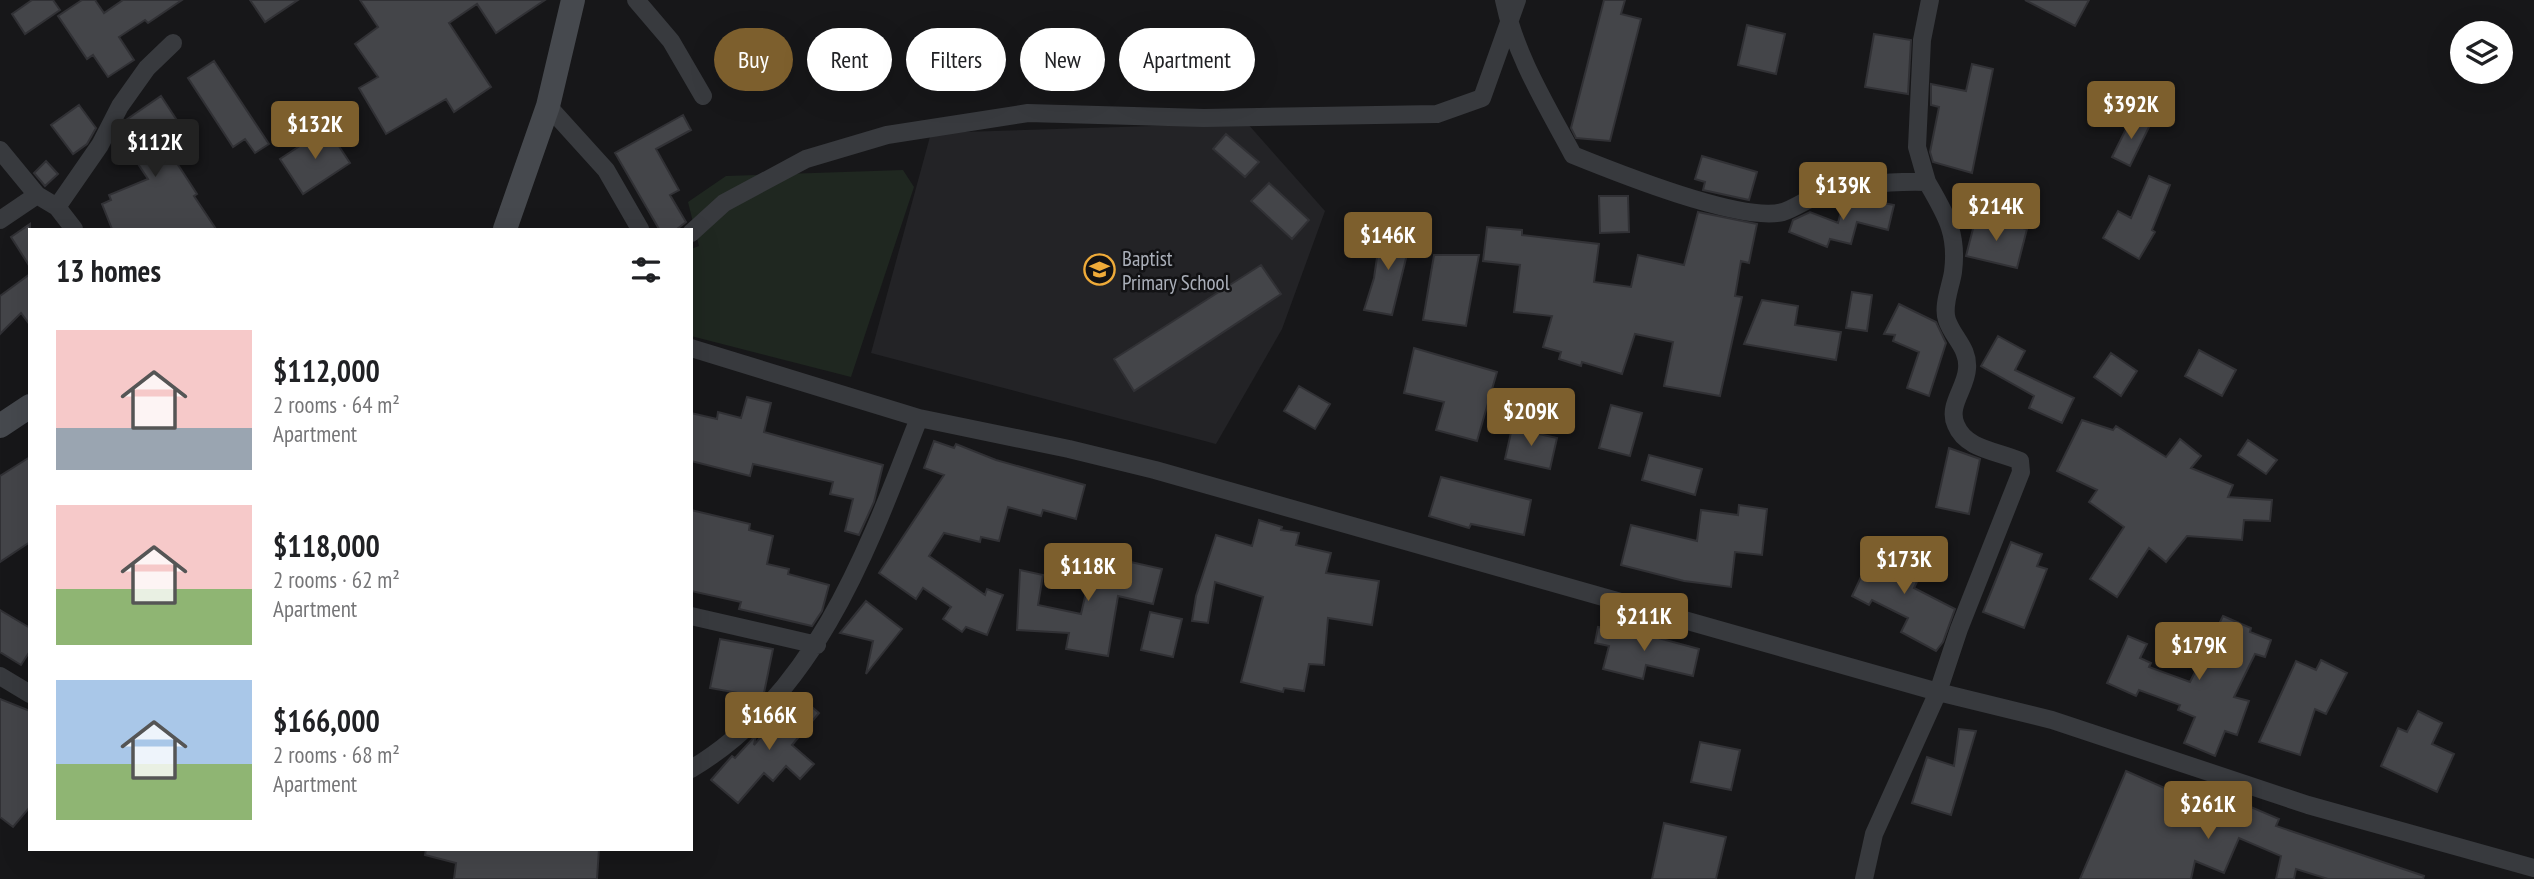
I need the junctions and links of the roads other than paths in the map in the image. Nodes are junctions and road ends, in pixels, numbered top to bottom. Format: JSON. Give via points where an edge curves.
{"nodes":[{"id":1,"x":573,"y":0,"type":"edge"},
{"id":2,"x":636,"y":0,"type":"edge"},
{"id":3,"x":1504,"y":0,"type":"edge"},
{"id":4,"x":1517,"y":0,"type":"edge"},
{"id":5,"x":1930,"y":0,"type":"edge"},
{"id":6,"x":1509,"y":23,"type":"junction"},
{"id":7,"x":173,"y":43,"type":"dead end"},
{"id":8,"x":703,"y":96,"type":"dead end"},
{"id":9,"x":548,"y":106,"type":"junction"},
{"id":10,"x":0,"y":150,"type":"edge"},
{"id":11,"x":1927,"y":181,"type":"junction"},
{"id":12,"x":37,"y":195,"type":"junction"},
{"id":13,"x":57,"y":207,"type":"junction"},
{"id":14,"x":0,"y":220,"type":"edge"},
{"id":15,"x":73,"y":228,"type":"edge"},
{"id":16,"x":505,"y":228,"type":"edge"},
{"id":17,"x":639,"y":228,"type":"edge"},
{"id":18,"x":693,"y":231,"type":"edge"},
{"id":19,"x":693,"y":349,"type":"edge"},
{"id":20,"x":28,"y":406,"type":"edge"},
{"id":21,"x":919,"y":418,"type":"junction"},
{"id":22,"x":0,"y":426,"type":"edge"},
{"id":23,"x":693,"y":616,"type":"edge"},
{"id":24,"x":817,"y":645,"type":"junction"},
{"id":25,"x":0,"y":676,"type":"edge"},
{"id":26,"x":1938,"y":692,"type":"junction"},
{"id":27,"x":28,"y":693,"type":"edge"},
{"id":28,"x":693,"y":768,"type":"edge"},
{"id":29,"x":2534,"y":868,"type":"edge"},
{"id":30,"x":2534,"y":874,"type":"edge"},
{"id":31,"x":1864,"y":879,"type":"edge"},
{"id":32,"x":2530,"y":879,"type":"edge"}],
"edges":[{"from":1,"to":9,"type":"street"},
{"from":2,"to":8,"type":"street","via":[[671,41]]},
{"from":3,"to":6,"type":"street"},
{"from":4,"to":6,"type":"street"},
{"from":5,"to":11,"type":"street","via":[[1922,40],[1917,147]]},
{"from":6,"to":11,"type":"street","via":[[1573,155],[1650,186],[1742,210],[1782,212],[1822,194],[1879,181]]},
{"from":6,"to":18,"type":"street","via":[[1482,98],[1437,114],[1204,118],[1028,113],[982,119],[887,135],[806,159],[724,204]]},
{"from":7,"to":13,"type":"street","via":[[147,68],[120,106],[100,145]]},
{"from":9,"to":16,"type":"street"},
{"from":9,"to":17,"type":"street","via":[[606,170]]},
{"from":10,"to":12,"type":"street"},
{"from":11,"to":26,"type":"street","via":[[1952,225],[1955,248],[1946,319],[1966,352],[1967,369],[1953,410],[1956,426],[1982,449],[2020,461],[2021,472]]},
{"from":12,"to":13,"type":"street"},
{"from":12,"to":14,"type":"street"},
{"from":13,"to":15,"type":"street"},
{"from":19,"to":21,"type":"street"},
{"from":20,"to":22,"type":"street"},
{"from":21,"to":24,"type":"street","via":[[866,549]]},
{"from":21,"to":26,"type":"street","via":[[1155,470]]},
{"from":23,"to":24,"type":"street"},
{"from":24,"to":28,"type":"street","via":[[724,750]]},
{"from":25,"to":27,"type":"street"},
{"from":26,"to":29,"type":"street","via":[[2052,720],[2308,805]]},
{"from":26,"to":31,"type":"street","via":[[1874,834]]},
{"from":30,"to":32,"type":"street"}]}
